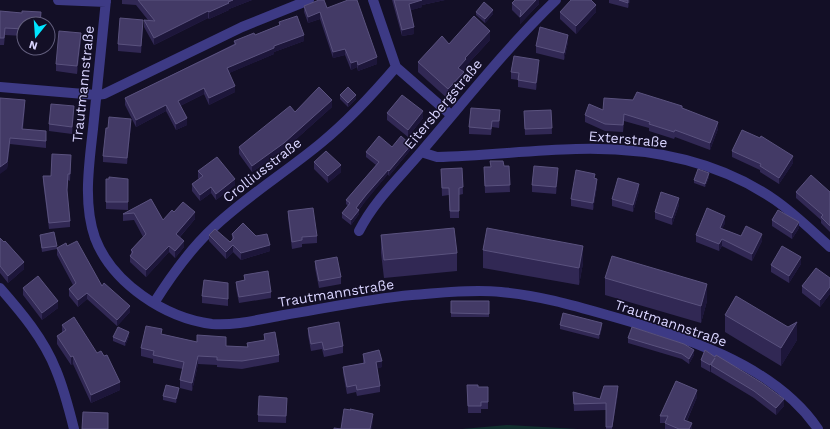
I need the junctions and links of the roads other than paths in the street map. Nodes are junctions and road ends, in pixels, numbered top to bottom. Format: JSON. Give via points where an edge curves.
{"nodes":[{"id":1,"x":58,"y":0,"type":"edge"},
{"id":2,"x":309,"y":0,"type":"edge"},
{"id":3,"x":373,"y":0,"type":"edge"},
{"id":4,"x":556,"y":0,"type":"edge"},
{"id":5,"x":106,"y":1,"type":"edge"},
{"id":6,"x":396,"y":67,"type":"junction"},
{"id":7,"x":0,"y":87,"type":"edge"},
{"id":8,"x":96,"y":95,"type":"junction"},
{"id":9,"x":451,"y":115,"type":"junction"},
{"id":10,"x":421,"y":152,"type":"junction"},
{"id":11,"x":359,"y":231,"type":"dead end"},
{"id":12,"x":830,"y":247,"type":"edge"},
{"id":13,"x":0,"y":288,"type":"edge"},
{"id":14,"x":154,"y":303,"type":"junction"},
{"id":15,"x":74,"y":429,"type":"edge"},
{"id":16,"x":818,"y":429,"type":"edge"}],
"edges":[{"from":1,"to":5,"type":"street"},
{"from":2,"to":8,"type":"street","via":[[242,27],[113,90]]},
{"from":3,"to":6,"type":"street"},
{"from":4,"to":9,"type":"street","name":"Eitersbergstraße"},
{"from":5,"to":8,"type":"street","name":"Trautmannstraße"},
{"from":6,"to":9,"type":"street"},
{"from":6,"to":14,"type":"street","name":"Crolliusstraße","via":[[321,143],[213,228],[189,253]]},
{"from":7,"to":8,"type":"street"},
{"from":8,"to":14,"type":"street","name":"Trautmannstraße","via":[[88,184],[92,226],[96,240],[112,268],[129,286]]},
{"from":9,"to":10,"type":"street","name":"Eitersbergstraße"},
{"from":10,"to":11,"type":"street","name":"Eitersbergstraße","via":[[383,195]]},
{"from":10,"to":12,"type":"street","name":"Exterstraße","via":[[437,158],[576,149],[620,149],[677,157],[730,175],[754,187],[791,212]]},
{"from":13,"to":15,"type":"street","via":[[28,322],[56,368]]},
{"from":14,"to":16,"type":"street","name":"Trautmannstraße","via":[[192,319],[212,324],[227,324],[411,295],[498,291],[529,295],[644,325],[719,352],[777,387],[800,406]]}]}
